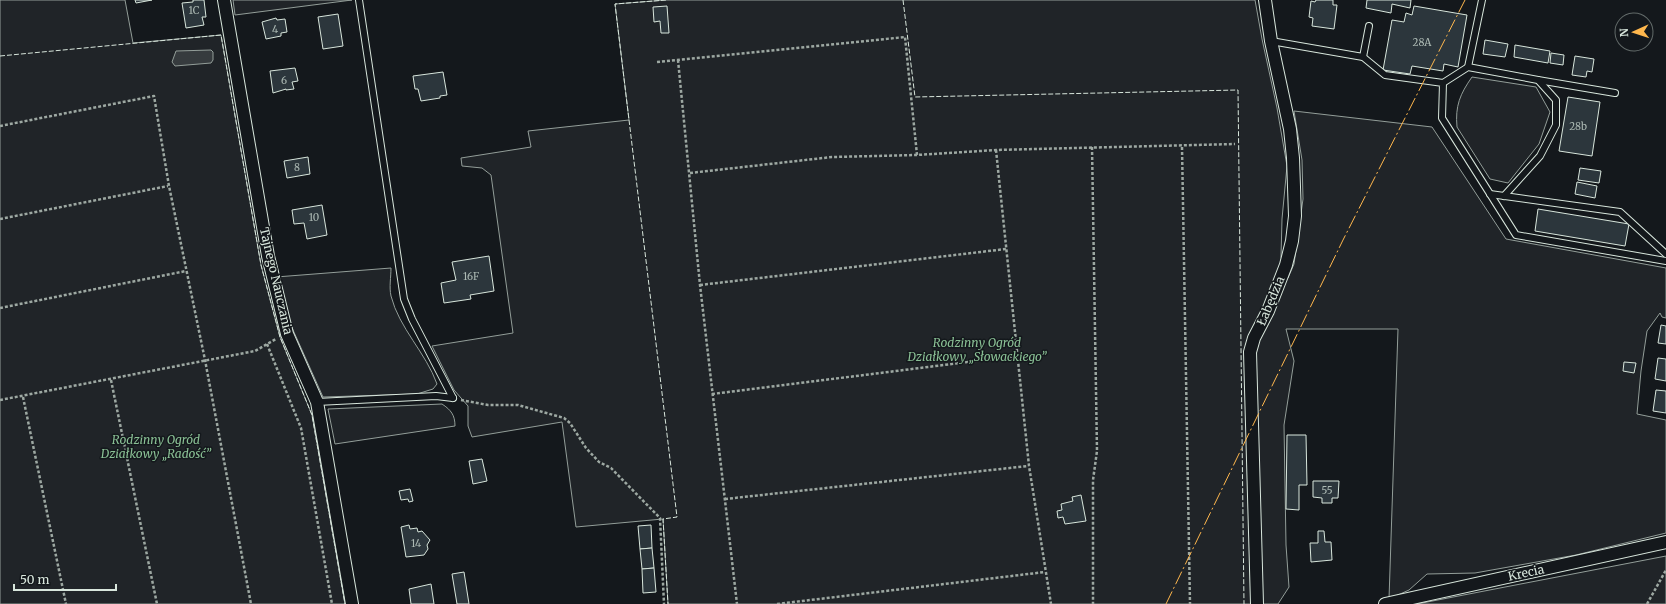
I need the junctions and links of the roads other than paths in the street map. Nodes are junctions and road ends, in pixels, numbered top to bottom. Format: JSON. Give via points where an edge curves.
{"nodes":[{"id":1,"x":224,"y":0,"type":"edge"},
{"id":2,"x":359,"y":0,"type":"edge"},
{"id":3,"x":1265,"y":0,"type":"edge"},
{"id":4,"x":1482,"y":0,"type":"edge"},
{"id":5,"x":1368,"y":26,"type":"dead end"},
{"id":6,"x":1271,"y":41,"type":"junction"},
{"id":7,"x":1363,"y":58,"type":"junction"},
{"id":8,"x":1468,"y":67,"type":"junction"},
{"id":9,"x":1538,"y":80,"type":"junction"},
{"id":10,"x":1443,"y":83,"type":"junction"},
{"id":11,"x":1615,"y":94,"type":"dead end"},
{"id":12,"x":1490,"y":194,"type":"junction"},
{"id":13,"x":1504,"y":196,"type":"junction"},
{"id":14,"x":1666,"y":254,"type":"edge"},
{"id":15,"x":1666,"y":261,"type":"edge"},
{"id":16,"x":317,"y":402,"type":"junction"},
{"id":17,"x":1666,"y":542,"type":"edge"},
{"id":18,"x":352,"y":604,"type":"edge"},
{"id":19,"x":1257,"y":604,"type":"edge"},
{"id":20,"x":1385,"y":604,"type":"edge"}],
"edges":[{"from":1,"to":16,"type":"street","name":"Tajnego Nauczania","via":[[268,256],[287,334]]},
{"from":2,"to":16,"type":"lane","via":[[404,299],[453,398],[436,396]]},
{"from":3,"to":6,"type":"street","name":"Łabędzia"},
{"from":4,"to":8,"type":"lane"},
{"from":5,"to":7,"type":"lane"},
{"from":6,"to":7,"type":"lane"},
{"from":6,"to":19,"type":"street","name":"Łabędzia","via":[[1290,129],[1295,216],[1286,265],[1250,352]]},
{"from":7,"to":10,"type":"lane","via":[[1385,75]]},
{"from":8,"to":9,"type":"lane"},
{"from":8,"to":10,"type":"lane"},
{"from":9,"to":11,"type":"lane"},
{"from":9,"to":13,"type":"lane","via":[[1556,100],[1556,125],[1540,156]]},
{"from":10,"to":12,"type":"lane","via":[[1442,118]]},
{"from":12,"to":13,"type":"lane"},
{"from":12,"to":15,"type":"lane","via":[[1516,235]]},
{"from":13,"to":14,"type":"lane","via":[[1620,212]]},
{"from":16,"to":18,"type":"street","name":"Tajnego Nauczania"},
{"from":17,"to":20,"type":"street","name":"Krecia"}]}
